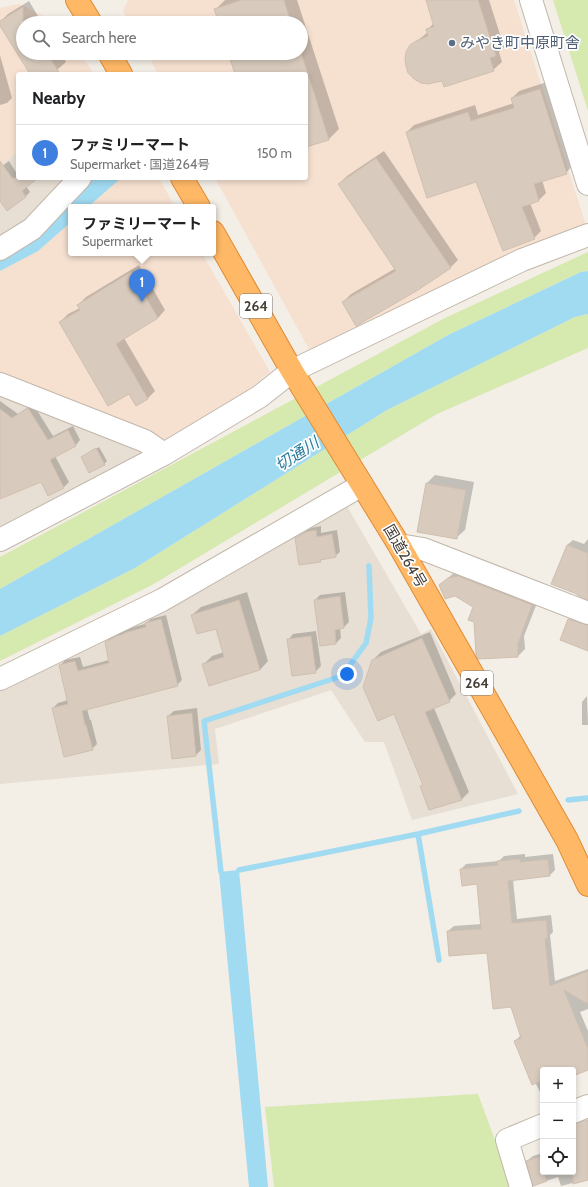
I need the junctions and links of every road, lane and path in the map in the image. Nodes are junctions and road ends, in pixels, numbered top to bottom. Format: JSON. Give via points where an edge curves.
{"nodes":[{"id":1,"x":77,"y":0,"type":"edge"},
{"id":2,"x":532,"y":0,"type":"edge"},
{"id":3,"x":87,"y":16,"type":"edge"},
{"id":4,"x":113,"y":60,"type":"edge"},
{"id":5,"x":120,"y":72,"type":"edge"},
{"id":6,"x":78,"y":180,"type":"edge"},
{"id":7,"x":183,"y":180,"type":"edge"},
{"id":8,"x":588,"y":184,"type":"edge"},
{"id":9,"x":197,"y":204,"type":"edge"},
{"id":10,"x":588,"y":235,"type":"edge"},
{"id":11,"x":216,"y":237,"type":"edge"},
{"id":12,"x":0,"y":249,"type":"edge"},
{"id":13,"x":296,"y":376,"type":"junction"},
{"id":14,"x":0,"y":384,"type":"edge"},
{"id":15,"x":164,"y":454,"type":"junction"},
{"id":16,"x":362,"y":485,"type":"junction"},
{"id":17,"x":0,"y":540,"type":"edge"},
{"id":18,"x":399,"y":545,"type":"junction"},
{"id":19,"x":588,"y":613,"type":"edge"},
{"id":20,"x":0,"y":679,"type":"edge"},
{"id":21,"x":588,"y":885,"type":"edge"},
{"id":22,"x":588,"y":1106,"type":"edge"},
{"id":23,"x":576,"y":1111,"type":"edge"},
{"id":24,"x":540,"y":1126,"type":"edge"},
{"id":25,"x":521,"y":1187,"type":"edge"}],
"edges":[{"from":1,"to":3,"type":"highway"},
{"from":2,"to":8,"type":"street"},
{"from":4,"to":5,"type":"highway"},
{"from":6,"to":12,"type":"street","via":[[32,229]]},
{"from":7,"to":9,"type":"highway"},
{"from":10,"to":13,"type":"street","via":[[522,260]]},
{"from":11,"to":13,"type":"highway","name":"国道264号","number":"264"},
{"from":13,"to":15,"type":"street"},
{"from":13,"to":16,"type":"highway","name":"国道264号","number":"264"},
{"from":14,"to":15,"type":"street","via":[[145,441]]},
{"from":15,"to":17,"type":"street"},
{"from":16,"to":18,"type":"highway","name":"国道264号","number":"264"},
{"from":16,"to":20,"type":"street","via":[[162,600]]},
{"from":18,"to":19,"type":"street","via":[[423,549]]},
{"from":18,"to":21,"type":"highway","name":"国道264号","number":"264","via":[[567,840]]},
{"from":22,"to":23,"type":"street"},
{"from":24,"to":25,"type":"street","via":[[506,1140]]}]}
